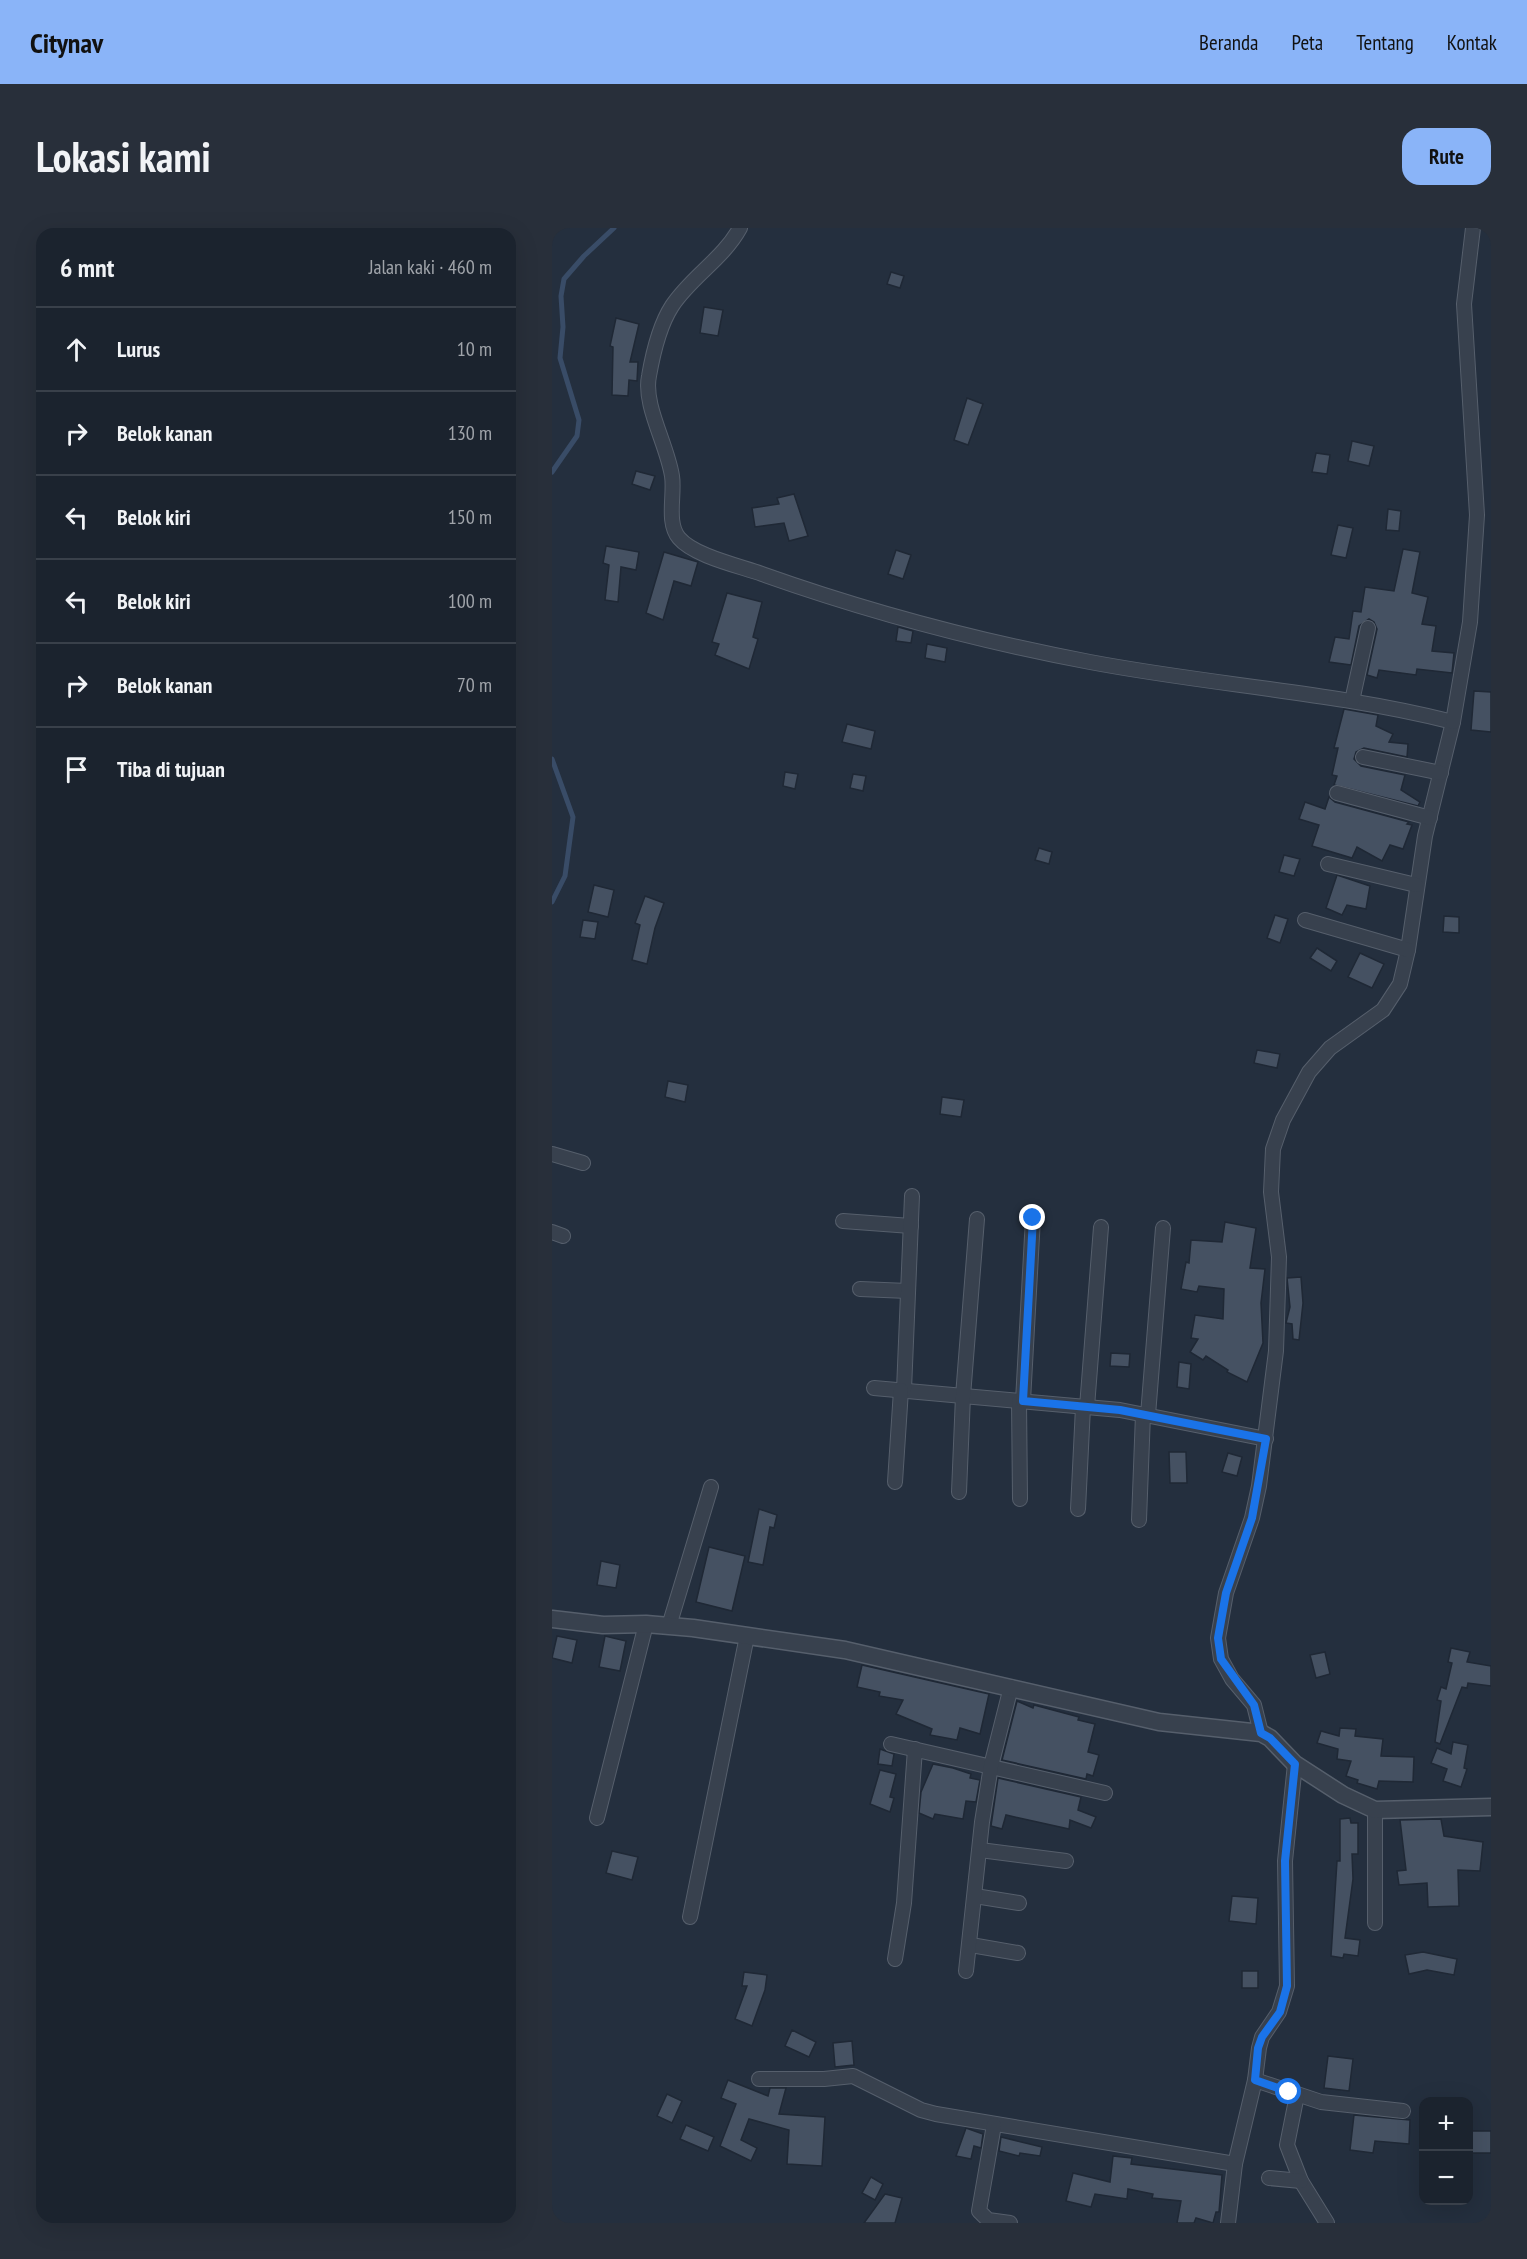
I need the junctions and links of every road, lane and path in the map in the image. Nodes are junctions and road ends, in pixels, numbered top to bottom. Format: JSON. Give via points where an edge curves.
{"nodes":[{"id":1,"x":740,"y":228,"type":"edge"},
{"id":2,"x":1473,"y":228,"type":"edge"},
{"id":3,"x":1368,"y":628,"type":"dead end"},
{"id":4,"x":1352,"y":701,"type":"junction"},
{"id":5,"x":1454,"y":722,"type":"junction"},
{"id":6,"x":1363,"y":757,"type":"dead end"},
{"id":7,"x":1441,"y":773,"type":"junction"},
{"id":8,"x":1337,"y":793,"type":"dead end"},
{"id":9,"x":1430,"y":819,"type":"junction"},
{"id":10,"x":1328,"y":864,"type":"dead end"},
{"id":11,"x":1416,"y":885,"type":"junction"},
{"id":12,"x":1305,"y":920,"type":"dead end"},
{"id":13,"x":1408,"y":950,"type":"junction"},
{"id":14,"x":552,"y":1154,"type":"edge"},
{"id":15,"x":583,"y":1163,"type":"dead end"},
{"id":16,"x":912,"y":1196,"type":"dead end"},
{"id":17,"x":1033,"y":1218,"type":"dead end"},
{"id":18,"x":977,"y":1219,"type":"dead end"},
{"id":19,"x":843,"y":1221,"type":"dead end"},
{"id":20,"x":911,"y":1226,"type":"junction"},
{"id":21,"x":1101,"y":1227,"type":"dead end"},
{"id":22,"x":1162,"y":1228,"type":"dead end"},
{"id":23,"x":860,"y":1289,"type":"dead end"},
{"id":24,"x":908,"y":1291,"type":"junction"},
{"id":25,"x":874,"y":1388,"type":"dead end"},
{"id":26,"x":902,"y":1390,"type":"junction"},
{"id":27,"x":963,"y":1396,"type":"junction"},
{"id":28,"x":1021,"y":1401,"type":"junction"},
{"id":29,"x":1085,"y":1407,"type":"junction"},
{"id":30,"x":1146,"y":1415,"type":"junction"},
{"id":31,"x":1266,"y":1439,"type":"junction"},
{"id":32,"x":895,"y":1482,"type":"dead end"},
{"id":33,"x":711,"y":1487,"type":"dead end"},
{"id":34,"x":959,"y":1492,"type":"dead end"},
{"id":35,"x":1020,"y":1499,"type":"dead end"},
{"id":36,"x":1078,"y":1509,"type":"dead end"},
{"id":37,"x":1139,"y":1520,"type":"dead end"},
{"id":38,"x":552,"y":1618,"type":"edge"},
{"id":39,"x":646,"y":1624,"type":"junction"},
{"id":40,"x":669,"y":1626,"type":"junction"},
{"id":41,"x":747,"y":1636,"type":"junction"},
{"id":42,"x":1011,"y":1687,"type":"junction"},
{"id":43,"x":1261,"y":1733,"type":"junction"},
{"id":44,"x":891,"y":1744,"type":"dead end"},
{"id":45,"x":915,"y":1749,"type":"junction"},
{"id":46,"x":1295,"y":1764,"type":"junction"},
{"id":47,"x":991,"y":1766,"type":"junction"},
{"id":48,"x":1105,"y":1793,"type":"dead end"},
{"id":49,"x":1491,"y":1807,"type":"edge"},
{"id":50,"x":1375,"y":1810,"type":"junction"},
{"id":51,"x":597,"y":1818,"type":"dead end"},
{"id":52,"x":980,"y":1850,"type":"junction"},
{"id":53,"x":1066,"y":1861,"type":"dead end"},
{"id":54,"x":975,"y":1896,"type":"junction"},
{"id":55,"x":1019,"y":1903,"type":"dead end"},
{"id":56,"x":690,"y":1917,"type":"dead end"},
{"id":57,"x":1374,"y":1923,"type":"dead end"},
{"id":58,"x":971,"y":1945,"type":"junction"},
{"id":59,"x":1018,"y":1953,"type":"dead end"},
{"id":60,"x":895,"y":1959,"type":"dead end"},
{"id":61,"x":966,"y":1971,"type":"dead end"},
{"id":62,"x":759,"y":2079,"type":"dead end"},
{"id":63,"x":1255,"y":2080,"type":"junction"},
{"id":64,"x":1297,"y":2095,"type":"junction"},
{"id":65,"x":1403,"y":2111,"type":"dead end"},
{"id":66,"x":994,"y":2125,"type":"junction"},
{"id":67,"x":1235,"y":2164,"type":"junction"},
{"id":68,"x":1269,"y":2178,"type":"dead end"},
{"id":69,"x":1301,"y":2181,"type":"junction"},
{"id":70,"x":1010,"y":2223,"type":"edge"},
{"id":71,"x":1228,"y":2223,"type":"edge"},
{"id":72,"x":1327,"y":2223,"type":"edge"}],
"edges":[{"from":1,"to":4,"type":"street","via":[[672,306],[659,334],[649,375],[648,402],[669,463],[672,522],[680,540],[706,554],[785,583],[920,624],[1088,662]]},
{"from":2,"to":5,"type":"street","via":[[1464,304],[1477,515],[1470,622]]},
{"from":3,"to":4,"type":"street"},
{"from":4,"to":5,"type":"street"},
{"from":5,"to":7,"type":"street"},
{"from":6,"to":7,"type":"street"},
{"from":7,"to":9,"type":"street"},
{"from":8,"to":9,"type":"street"},
{"from":9,"to":11,"type":"street"},
{"from":10,"to":11,"type":"street"},
{"from":11,"to":13,"type":"street"},
{"from":12,"to":13,"type":"street"},
{"from":13,"to":31,"type":"street","via":[[1392,999],[1372,1021],[1320,1058],[1277,1135],[1270,1178],[1279,1257],[1279,1306]]},
{"from":14,"to":15,"type":"street"},
{"from":16,"to":20,"type":"street"},
{"from":17,"to":28,"type":"street"},
{"from":18,"to":27,"type":"street"},
{"from":19,"to":20,"type":"street"},
{"from":20,"to":24,"type":"street"},
{"from":21,"to":29,"type":"street"},
{"from":22,"to":30,"type":"street"},
{"from":23,"to":24,"type":"street"},
{"from":24,"to":26,"type":"street"},
{"from":25,"to":26,"type":"street"},
{"from":26,"to":27,"type":"street"},
{"from":26,"to":32,"type":"street"},
{"from":27,"to":28,"type":"street"},
{"from":27,"to":34,"type":"street"},
{"from":28,"to":29,"type":"street"},
{"from":28,"to":35,"type":"street"},
{"from":29,"to":30,"type":"street"},
{"from":29,"to":36,"type":"street"},
{"from":30,"to":31,"type":"street"},
{"from":30,"to":37,"type":"street"},
{"from":31,"to":43,"type":"street","via":[[1252,1518],[1226,1593],[1218,1638],[1221,1659],[1254,1705]]},
{"from":33,"to":40,"type":"street"},
{"from":38,"to":39,"type":"street","via":[[603,1625]]},
{"from":39,"to":40,"type":"street"},
{"from":39,"to":51,"type":"street"},
{"from":40,"to":41,"type":"street"},
{"from":41,"to":42,"type":"street","via":[[867,1654]]},
{"from":41,"to":56,"type":"street"},
{"from":42,"to":43,"type":"street","via":[[1159,1722]]},
{"from":42,"to":47,"type":"street"},
{"from":43,"to":46,"type":"street"},
{"from":44,"to":45,"type":"street"},
{"from":45,"to":47,"type":"street"},
{"from":45,"to":60,"type":"street","via":[[904,1903]]},
{"from":46,"to":50,"type":"street"},
{"from":46,"to":63,"type":"street","via":[[1285,1861],[1287,1986],[1280,2012],[1258,2048]]},
{"from":47,"to":48,"type":"street"},
{"from":47,"to":52,"type":"street"},
{"from":49,"to":50,"type":"street"},
{"from":50,"to":57,"type":"street"},
{"from":52,"to":53,"type":"street"},
{"from":52,"to":54,"type":"street"},
{"from":54,"to":55,"type":"street"},
{"from":54,"to":58,"type":"street"},
{"from":58,"to":59,"type":"street"},
{"from":58,"to":61,"type":"street"},
{"from":62,"to":66,"type":"street","via":[[853,2076],[921,2110]]},
{"from":63,"to":64,"type":"street"},
{"from":63,"to":67,"type":"street"},
{"from":64,"to":65,"type":"street","via":[[1321,2103]]},
{"from":64,"to":69,"type":"street","via":[[1287,2145]]},
{"from":66,"to":67,"type":"street"},
{"from":66,"to":70,"type":"street","via":[[979,2211],[988,2220]]},
{"from":67,"to":71,"type":"street"},
{"from":68,"to":69,"type":"street"},
{"from":69,"to":72,"type":"street"}]}
